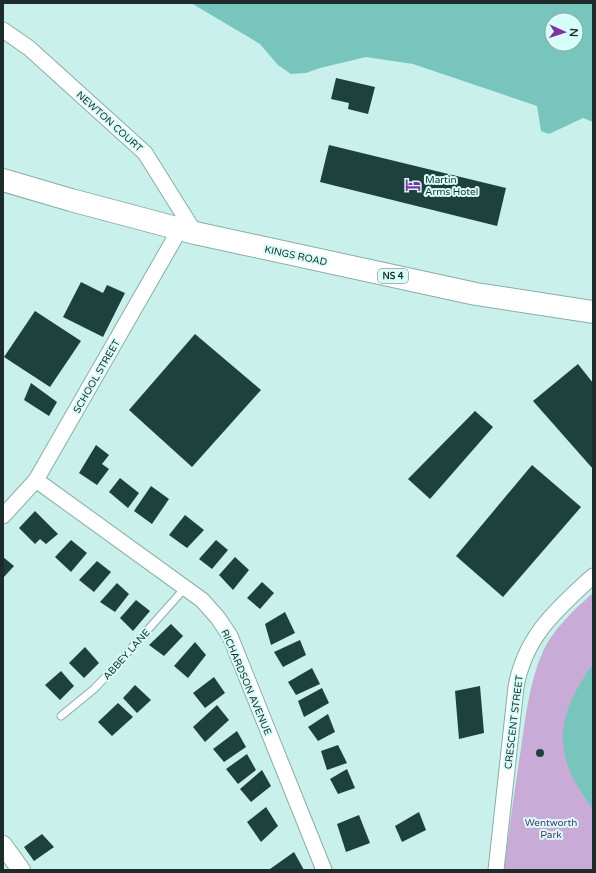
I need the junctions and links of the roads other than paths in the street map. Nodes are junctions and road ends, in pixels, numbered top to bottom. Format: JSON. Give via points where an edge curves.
{"nodes":[{"id":1,"x":3,"y":30,"type":"edge"},
{"id":2,"x":3,"y":180,"type":"edge"},
{"id":3,"x":188,"y":231,"type":"junction"},
{"id":4,"x":593,"y":312,"type":"edge"},
{"id":5,"x":36,"y":480,"type":"junction"},
{"id":6,"x":3,"y":516,"type":"edge"},
{"id":7,"x":593,"y":576,"type":"edge"},
{"id":8,"x":185,"y":588,"type":"junction"},
{"id":9,"x":62,"y":716,"type":"dead end"},
{"id":10,"x":3,"y":845,"type":"edge"},
{"id":11,"x":21,"y":870,"type":"edge"},
{"id":12,"x":324,"y":870,"type":"edge"},
{"id":13,"x":496,"y":870,"type":"edge"}],
"edges":[{"from":1,"to":3,"type":"street","name":"NEWTON COURT","via":[[29,48],[145,153]]},
{"from":2,"to":3,"type":"main road","name":"KINGS ROAD","number":"NS 4"},
{"from":3,"to":4,"type":"main road","name":"KINGS ROAD","number":"NS 4","via":[[476,294]]},
{"from":3,"to":5,"type":"street","name":"SCHOOL STREET"},
{"from":5,"to":6,"type":"street","name":"SCHOOL STREET"},
{"from":5,"to":8,"type":"street","name":"RICHARDSON AVENUE"},
{"from":7,"to":13,"type":"street","name":"CRESCENT STREET","via":[[549,619],[530,646],[521,665],[516,687]]},
{"from":8,"to":9,"type":"lane","name":"ABBEY LANE","via":[[107,676]]},
{"from":8,"to":12,"type":"street","name":"RICHARDSON AVENUE","via":[[210,608],[230,636]]},
{"from":10,"to":11,"type":"street"}]}
